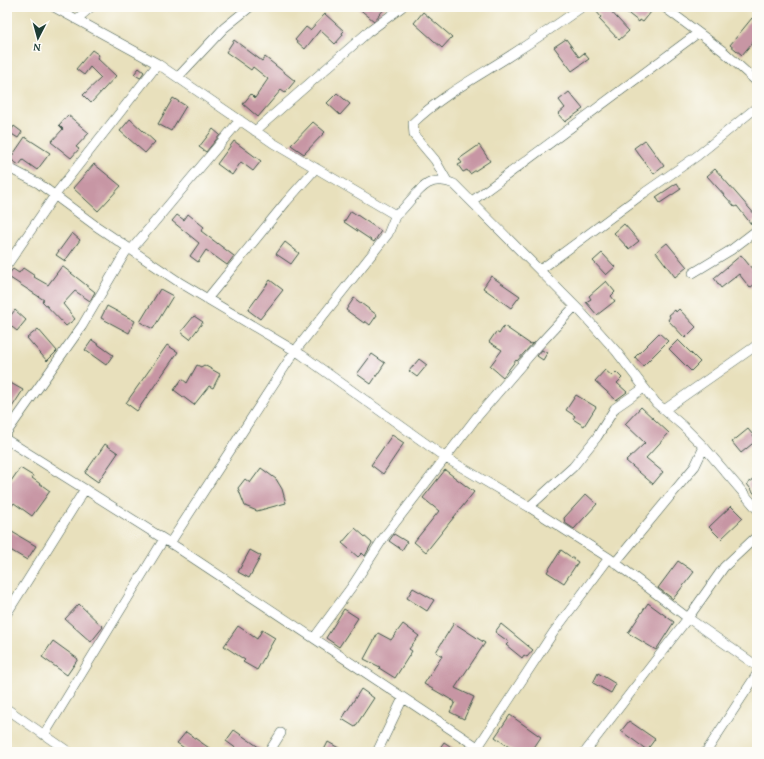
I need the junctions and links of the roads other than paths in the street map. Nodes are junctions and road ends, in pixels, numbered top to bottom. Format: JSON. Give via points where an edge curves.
{"nodes":[{"id":1,"x":54,"y":7,"type":"edge"},
{"id":2,"x":91,"y":7,"type":"edge"},
{"id":3,"x":250,"y":7,"type":"edge"},
{"id":4,"x":402,"y":7,"type":"edge"},
{"id":5,"x":582,"y":7,"type":"edge"},
{"id":6,"x":664,"y":7,"type":"edge"},
{"id":7,"x":77,"y":20,"type":"junction"},
{"id":8,"x":698,"y":33,"type":"junction"},
{"id":9,"x":158,"y":64,"type":"junction"},
{"id":10,"x":178,"y":77,"type":"junction"},
{"id":11,"x":757,"y":82,"type":"edge"},
{"id":12,"x":757,"y":107,"type":"edge"},
{"id":13,"x":240,"y":120,"type":"junction"},
{"id":14,"x":255,"y":131,"type":"junction"},
{"id":15,"x":7,"y":167,"type":"edge"},
{"id":16,"x":316,"y":168,"type":"junction"},
{"id":17,"x":447,"y":181,"type":"junction"},
{"id":18,"x":55,"y":195,"type":"junction"},
{"id":19,"x":472,"y":201,"type":"junction"},
{"id":20,"x":396,"y":214,"type":"junction"},
{"id":21,"x":757,"y":230,"type":"edge"},
{"id":22,"x":129,"y":249,"type":"junction"},
{"id":23,"x":7,"y":264,"type":"edge"},
{"id":24,"x":540,"y":270,"type":"junction"},
{"id":25,"x":693,"y":273,"type":"dead end"},
{"id":26,"x":207,"y":299,"type":"junction"},
{"id":27,"x":576,"y":306,"type":"junction"},
{"id":28,"x":756,"y":346,"type":"edge"},
{"id":29,"x":295,"y":351,"type":"junction"},
{"id":30,"x":644,"y":388,"type":"junction"},
{"id":31,"x":664,"y":410,"type":"junction"},
{"id":32,"x":7,"y":432,"type":"edge"},
{"id":33,"x":7,"y":440,"type":"edge"},
{"id":34,"x":704,"y":448,"type":"junction"},
{"id":35,"x":446,"y":458,"type":"junction"},
{"id":36,"x":85,"y":489,"type":"junction"},
{"id":37,"x":529,"y":507,"type":"junction"},
{"id":38,"x":757,"y":509,"type":"edge"},
{"id":39,"x":757,"y":536,"type":"edge"},
{"id":40,"x":167,"y":541,"type":"junction"},
{"id":41,"x":612,"y":560,"type":"junction"},
{"id":42,"x":7,"y":613,"type":"edge"},
{"id":43,"x":688,"y":618,"type":"junction"},
{"id":44,"x":314,"y":638,"type":"junction"},
{"id":45,"x":757,"y":666,"type":"edge"},
{"id":46,"x":757,"y":674,"type":"edge"},
{"id":47,"x":403,"y":698,"type":"junction"},
{"id":48,"x":7,"y":709,"type":"edge"},
{"id":49,"x":281,"y":733,"type":"dead end"},
{"id":50,"x":44,"y":735,"type":"junction"},
{"id":51,"x":481,"y":750,"type":"edge"},
{"id":52,"x":69,"y":752,"type":"edge"},
{"id":53,"x":269,"y":752,"type":"edge"},
{"id":54,"x":377,"y":752,"type":"edge"},
{"id":55,"x":585,"y":752,"type":"edge"},
{"id":56,"x":706,"y":752,"type":"edge"}],
"edges":[{"from":1,"to":7,"type":"street"},
{"from":2,"to":7,"type":"street"},
{"from":3,"to":10,"type":"street","via":[[224,28]]},
{"from":4,"to":14,"type":"street","via":[[367,33]]},
{"from":5,"to":17,"type":"street","via":[[509,57],[464,83],[413,123],[414,135],[435,160]]},
{"from":6,"to":8,"type":"street"},
{"from":7,"to":9,"type":"street"},
{"from":8,"to":11,"type":"street","via":[[723,51]]},
{"from":8,"to":19,"type":"street"},
{"from":9,"to":10,"type":"street"},
{"from":9,"to":18,"type":"street"},
{"from":10,"to":13,"type":"street"},
{"from":12,"to":24,"type":"street","via":[[697,156],[644,192]]},
{"from":13,"to":14,"type":"street"},
{"from":13,"to":22,"type":"street"},
{"from":14,"to":16,"type":"street"},
{"from":15,"to":18,"type":"street"},
{"from":16,"to":20,"type":"street","via":[[384,210]]},
{"from":16,"to":26,"type":"street"},
{"from":17,"to":19,"type":"street","via":[[454,184]]},
{"from":17,"to":20,"type":"street","via":[[427,183],[400,213]]},
{"from":18,"to":22,"type":"street"},
{"from":18,"to":23,"type":"street"},
{"from":19,"to":24,"type":"street"},
{"from":20,"to":29,"type":"street","via":[[388,234]]},
{"from":21,"to":25,"type":"street"},
{"from":22,"to":26,"type":"street"},
{"from":22,"to":32,"type":"street","via":[[82,326]]},
{"from":24,"to":27,"type":"street"},
{"from":26,"to":29,"type":"street"},
{"from":27,"to":30,"type":"street","via":[[616,351]]},
{"from":27,"to":35,"type":"street","via":[[476,418]]},
{"from":28,"to":31,"type":"street"},
{"from":29,"to":35,"type":"street"},
{"from":29,"to":40,"type":"street"},
{"from":30,"to":31,"type":"street"},
{"from":30,"to":37,"type":"street","via":[[615,408],[573,468]]},
{"from":31,"to":34,"type":"street"},
{"from":33,"to":36,"type":"street"},
{"from":34,"to":38,"type":"street"},
{"from":34,"to":41,"type":"street","via":[[695,466]]},
{"from":35,"to":37,"type":"street"},
{"from":35,"to":44,"type":"street","via":[[384,537]]},
{"from":36,"to":40,"type":"street"},
{"from":36,"to":42,"type":"street"},
{"from":37,"to":41,"type":"street"},
{"from":39,"to":43,"type":"street","via":[[724,567]]},
{"from":40,"to":44,"type":"street"},
{"from":40,"to":50,"type":"street"},
{"from":41,"to":43,"type":"street"},
{"from":41,"to":51,"type":"street","via":[[553,632]]},
{"from":43,"to":45,"type":"street"},
{"from":43,"to":55,"type":"street"},
{"from":44,"to":47,"type":"street"},
{"from":46,"to":56,"type":"street"},
{"from":47,"to":51,"type":"street"},
{"from":47,"to":54,"type":"street"},
{"from":48,"to":50,"type":"street"},
{"from":49,"to":53,"type":"street"},
{"from":50,"to":52,"type":"street"}]}
